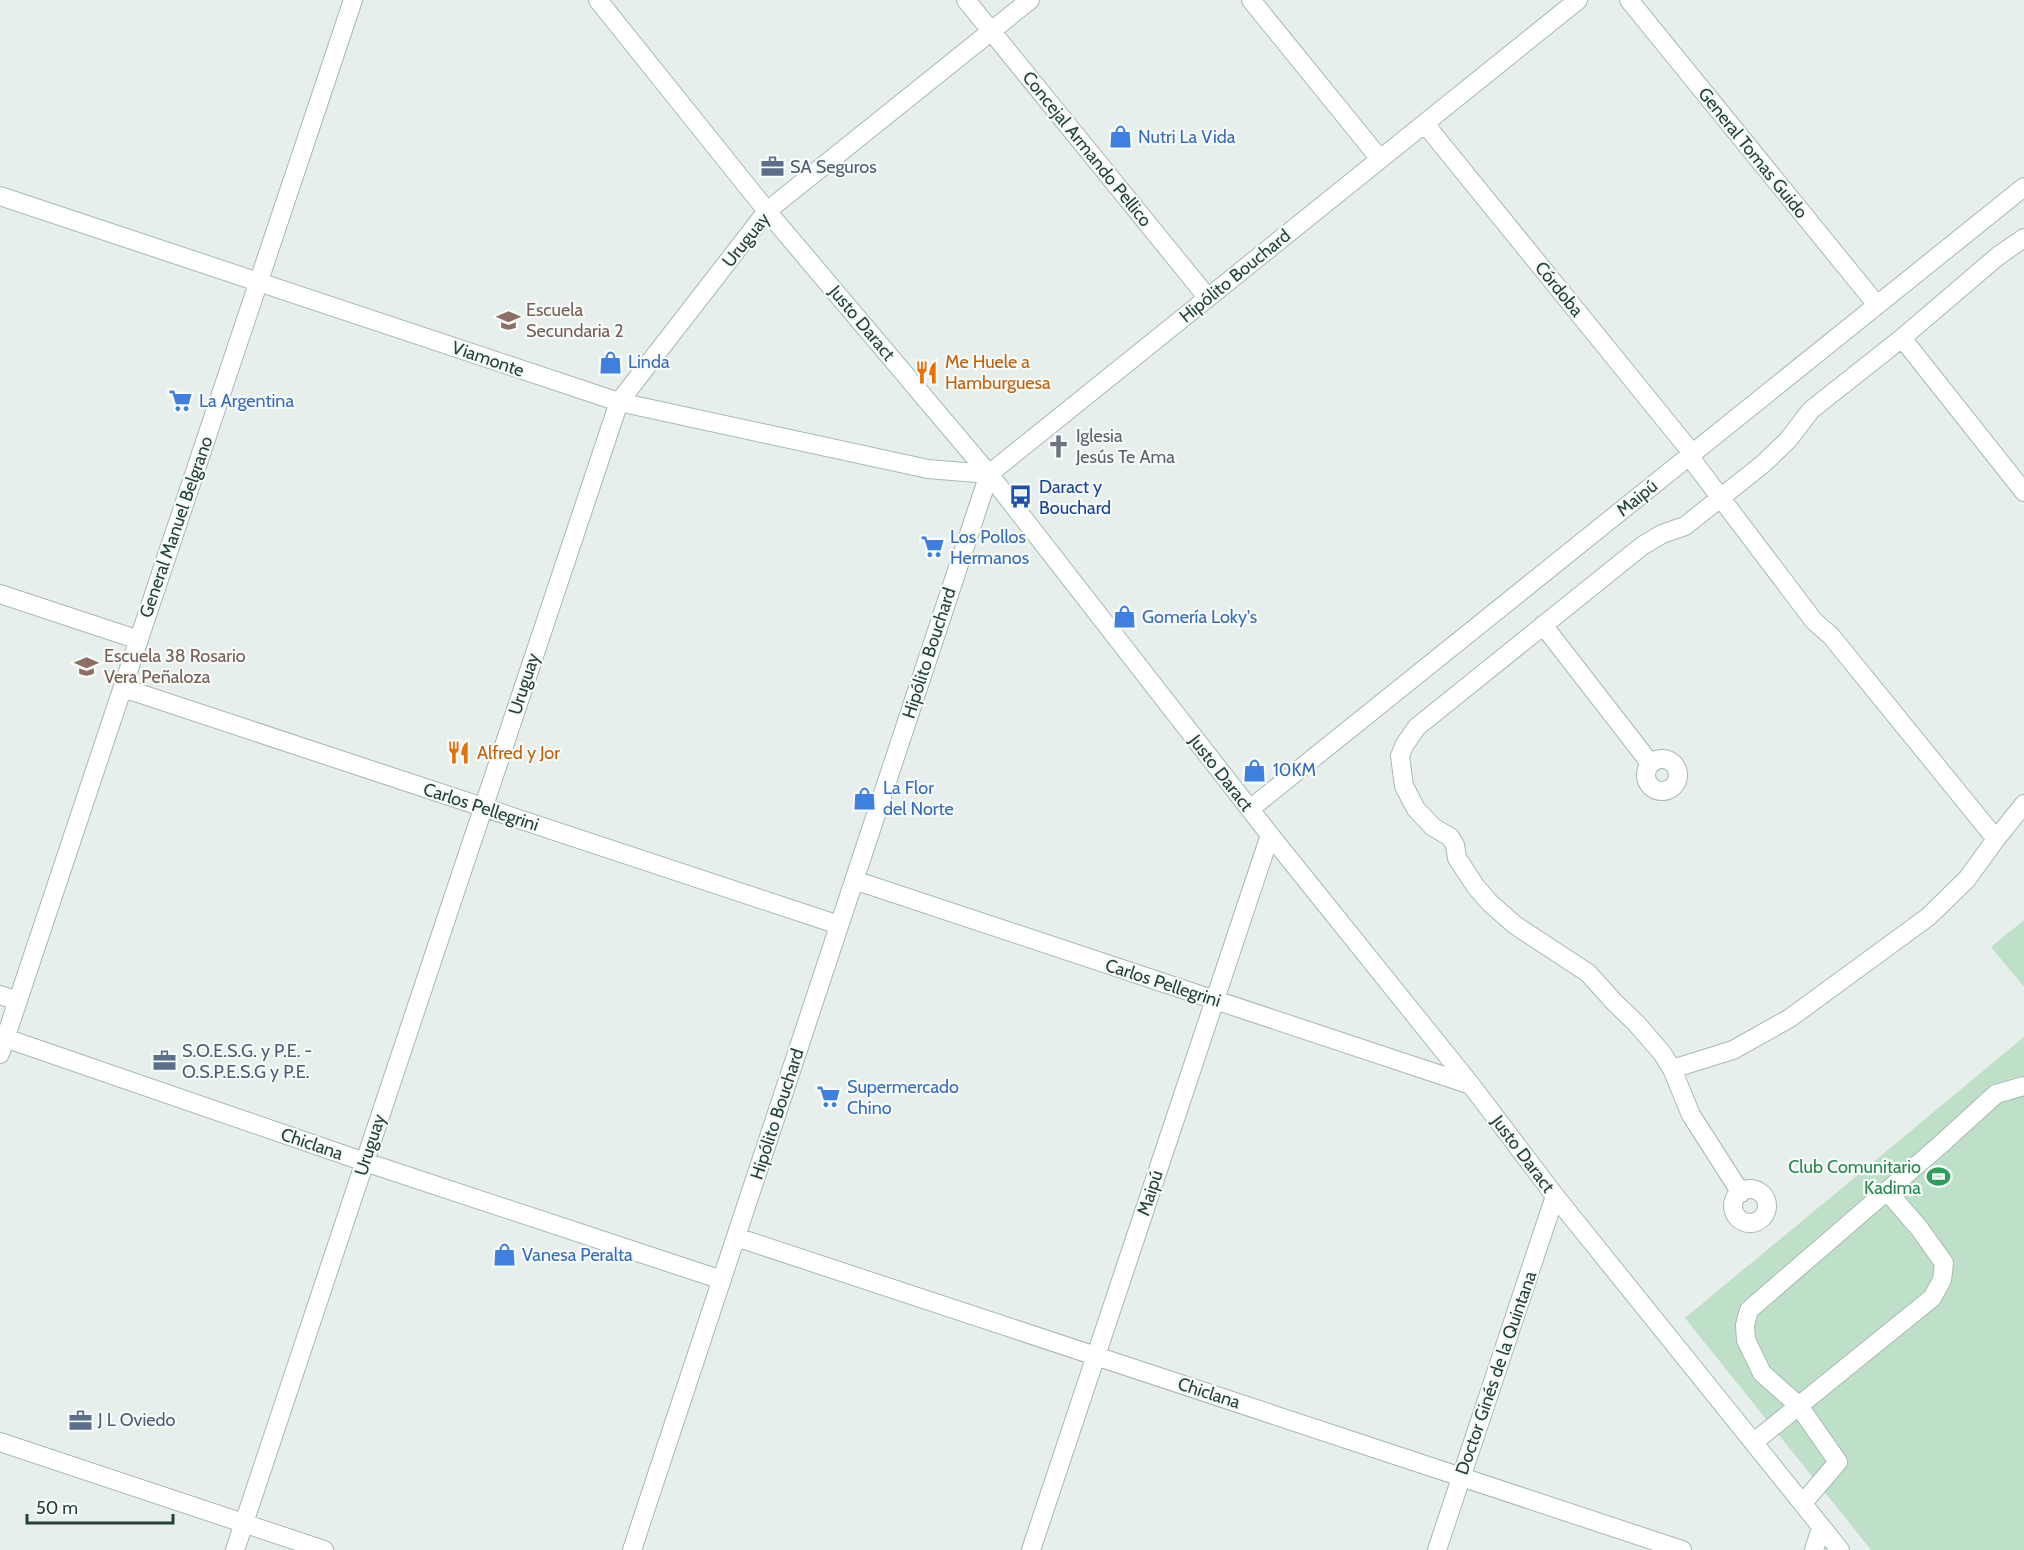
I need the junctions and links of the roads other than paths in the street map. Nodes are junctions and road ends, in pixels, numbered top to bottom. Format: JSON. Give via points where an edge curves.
{"nodes":[{"id":1,"x":353,"y":0,"type":"edge"},
{"id":2,"x":597,"y":0,"type":"edge"},
{"id":3,"x":966,"y":0,"type":"edge"},
{"id":4,"x":1030,"y":0,"type":"edge"},
{"id":5,"x":1251,"y":0,"type":"edge"},
{"id":6,"x":1578,"y":0,"type":"edge"},
{"id":7,"x":1629,"y":0,"type":"edge"},
{"id":8,"x":991,"y":31,"type":"junction"},
{"id":9,"x":1425,"y":124,"type":"junction"},
{"id":10,"x":1380,"y":159,"type":"junction"},
{"id":11,"x":2024,"y":187,"type":"edge"},
{"id":12,"x":0,"y":196,"type":"edge"},
{"id":13,"x":767,"y":211,"type":"junction"},
{"id":14,"x":2024,"y":238,"type":"edge"},
{"id":15,"x":258,"y":282,"type":"junction"},
{"id":16,"x":1208,"y":298,"type":"junction"},
{"id":17,"x":1877,"y":305,"type":"junction"},
{"id":18,"x":1902,"y":338,"type":"junction"},
{"id":19,"x":619,"y":402,"type":"junction"},
{"id":20,"x":1691,"y":455,"type":"junction"},
{"id":21,"x":989,"y":474,"type":"junction"},
{"id":22,"x":2024,"y":492,"type":"edge"},
{"id":23,"x":1720,"y":498,"type":"junction"},
{"id":24,"x":0,"y":594,"type":"edge"},
{"id":25,"x":1543,"y":625,"type":"junction"},
{"id":26,"x":139,"y":640,"type":"junction"},
{"id":27,"x":123,"y":688,"type":"junction"},
{"id":28,"x":1650,"y":763,"type":"dead end"},
{"id":29,"x":2024,"y":804,"type":"edge"},
{"id":30,"x":483,"y":807,"type":"junction"},
{"id":31,"x":1250,"y":809,"type":"junction"},
{"id":32,"x":1270,"y":835,"type":"junction"},
{"id":33,"x":1996,"y":839,"type":"junction"},
{"id":34,"x":854,"y":880,"type":"junction"},
{"id":35,"x":839,"y":925,"type":"junction"},
{"id":36,"x":0,"y":995,"type":"edge"},
{"id":37,"x":1215,"y":1000,"type":"junction"},
{"id":38,"x":18,"y":1001,"type":"junction"},
{"id":39,"x":3,"y":1046,"type":"edge"},
{"id":40,"x":1672,"y":1069,"type":"junction"},
{"id":41,"x":1471,"y":1085,"type":"junction"},
{"id":42,"x":2024,"y":1086,"type":"edge"},
{"id":43,"x":365,"y":1162,"type":"junction"},
{"id":44,"x":1887,"y":1191,"type":"junction"},
{"id":45,"x":1741,"y":1192,"type":"dead end"},
{"id":46,"x":1555,"y":1196,"type":"junction"},
{"id":47,"x":736,"y":1237,"type":"junction"},
{"id":48,"x":722,"y":1280,"type":"junction"},
{"id":49,"x":1096,"y":1356,"type":"junction"},
{"id":50,"x":1799,"y":1406,"type":"junction"},
{"id":51,"x":0,"y":1442,"type":"edge"},
{"id":52,"x":1754,"y":1442,"type":"junction"},
{"id":53,"x":1461,"y":1477,"type":"junction"},
{"id":54,"x":1803,"y":1503,"type":"junction"},
{"id":55,"x":244,"y":1523,"type":"junction"},
{"id":56,"x":1821,"y":1527,"type":"junction"},
{"id":57,"x":235,"y":1550,"type":"edge"},
{"id":58,"x":324,"y":1550,"type":"edge"},
{"id":59,"x":632,"y":1550,"type":"edge"},
{"id":60,"x":1031,"y":1550,"type":"edge"},
{"id":61,"x":1437,"y":1550,"type":"edge"},
{"id":62,"x":1682,"y":1550,"type":"edge"},
{"id":63,"x":1814,"y":1550,"type":"edge"},
{"id":64,"x":1840,"y":1550,"type":"edge"}],
"edges":[{"from":1,"to":15,"type":"street","name":"General Manuel Belgrano"},
{"from":2,"to":13,"type":"street","name":"Justo Daract"},
{"from":3,"to":8,"type":"street","name":"Concejal Armando Pellico"},
{"from":4,"to":8,"type":"street","name":"Uruguay"},
{"from":5,"to":10,"type":"street"},
{"from":6,"to":9,"type":"street","name":"Hipólito Bouchard"},
{"from":7,"to":17,"type":"street","name":"General Tomas Guido"},
{"from":8,"to":13,"type":"street","name":"Uruguay"},
{"from":8,"to":16,"type":"street","name":"Concejal Armando Pellico"},
{"from":9,"to":10,"type":"street","name":"Hipólito Bouchard"},
{"from":9,"to":20,"type":"street","name":"Córdoba"},
{"from":10,"to":16,"type":"street","name":"Hipólito Bouchard"},
{"from":11,"to":17,"type":"street","name":"Maipú"},
{"from":12,"to":15,"type":"street","name":"Viamonte"},
{"from":13,"to":19,"type":"street","name":"Uruguay"},
{"from":13,"to":21,"type":"street","name":"Justo Daract"},
{"from":14,"to":18,"type":"street"},
{"from":15,"to":19,"type":"street","name":"Viamonte"},
{"from":15,"to":26,"type":"street","name":"General Manuel Belgrano"},
{"from":16,"to":21,"type":"street","name":"Hipólito Bouchard"},
{"from":17,"to":20,"type":"street","name":"Maipú"},
{"from":18,"to":22,"type":"street"},
{"from":18,"to":23,"type":"street","via":[[1810,410],[1788,440]]},
{"from":19,"to":21,"type":"street","name":"Viamonte","via":[[928,469]]},
{"from":19,"to":30,"type":"street","name":"Uruguay"},
{"from":20,"to":23,"type":"street","name":"Córdoba"},
{"from":20,"to":31,"type":"street","name":"Maipú"},
{"from":21,"to":31,"type":"street","name":"Justo Daract"},
{"from":21,"to":34,"type":"street","name":"Hipólito Bouchard"},
{"from":23,"to":25,"type":"street","via":[[1685,526],[1642,546]]},
{"from":23,"to":33,"type":"street","name":"Córdoba","via":[[1814,621],[1831,636]]},
{"from":24,"to":26,"type":"street"},
{"from":25,"to":28,"type":"street"},
{"from":25,"to":40,"type":"street","via":[[1417,727],[1400,756],[1404,786],[1416,809],[1433,827],[1450,837],[1457,858],[1490,903],[1515,925],[1587,973],[1636,1023]]},
{"from":26,"to":27,"type":"street","name":"General Manuel Belgrano"},
{"from":27,"to":30,"type":"street","name":"Carlos Pellegrini"},
{"from":27,"to":38,"type":"street","name":"General Manuel Belgrano"},
{"from":29,"to":33,"type":"street"},
{"from":30,"to":35,"type":"street","name":"Carlos Pellegrini"},
{"from":30,"to":43,"type":"street","name":"Uruguay"},
{"from":31,"to":32,"type":"street","name":"Justo Daract"},
{"from":32,"to":37,"type":"street","name":"Maipú"},
{"from":32,"to":41,"type":"street","name":"Justo Daract"},
{"from":33,"to":40,"type":"street","via":[[1967,879],[1928,917],[1790,1018],[1733,1050]]},
{"from":34,"to":35,"type":"street","name":"Hipólito Bouchard"},
{"from":34,"to":37,"type":"street","name":"Carlos Pellegrini"},
{"from":35,"to":47,"type":"street","name":"Hipólito Bouchard"},
{"from":36,"to":38,"type":"street"},
{"from":37,"to":41,"type":"street","name":"Carlos Pellegrini"},
{"from":37,"to":49,"type":"street","name":"Maipú"},
{"from":38,"to":39,"type":"street","name":"General Manuel Belgrano"},
{"from":39,"to":43,"type":"street","name":"Chiclana"},
{"from":40,"to":45,"type":"street","via":[[1691,1115]]},
{"from":41,"to":46,"type":"street","name":"Justo Daract"},
{"from":42,"to":44,"type":"street","via":[[1996,1094]]},
{"from":43,"to":48,"type":"street","name":"Chiclana"},
{"from":43,"to":55,"type":"street","name":"Uruguay"},
{"from":44,"to":50,"type":"street","via":[[1749,1310],[1746,1340],[1762,1373]]},
{"from":44,"to":50,"type":"street","via":[[1944,1263],[1941,1280],[1932,1298]]},
{"from":46,"to":52,"type":"street","name":"Justo Daract"},
{"from":46,"to":53,"type":"street","name":"Doctor Ginés de la Quintana"},
{"from":47,"to":48,"type":"street","name":"Hipólito Bouchard"},
{"from":47,"to":49,"type":"street","name":"Chiclana"},
{"from":48,"to":59,"type":"street","name":"Hipólito Bouchard"},
{"from":49,"to":53,"type":"street","name":"Chiclana"},
{"from":49,"to":60,"type":"street","name":"Maipú"},
{"from":50,"to":52,"type":"street"},
{"from":50,"to":54,"type":"street","via":[[1838,1462]]},
{"from":51,"to":55,"type":"street"},
{"from":52,"to":54,"type":"street","name":"Justo Daract"},
{"from":53,"to":61,"type":"street","name":"Doctor Ginés de la Quintana"},
{"from":53,"to":62,"type":"street","name":"Chiclana"},
{"from":54,"to":56,"type":"street","name":"Justo Daract"},
{"from":55,"to":57,"type":"street","name":"Uruguay"},
{"from":55,"to":58,"type":"street"},
{"from":56,"to":63,"type":"street"},
{"from":56,"to":64,"type":"street","name":"Justo Daract"}]}
